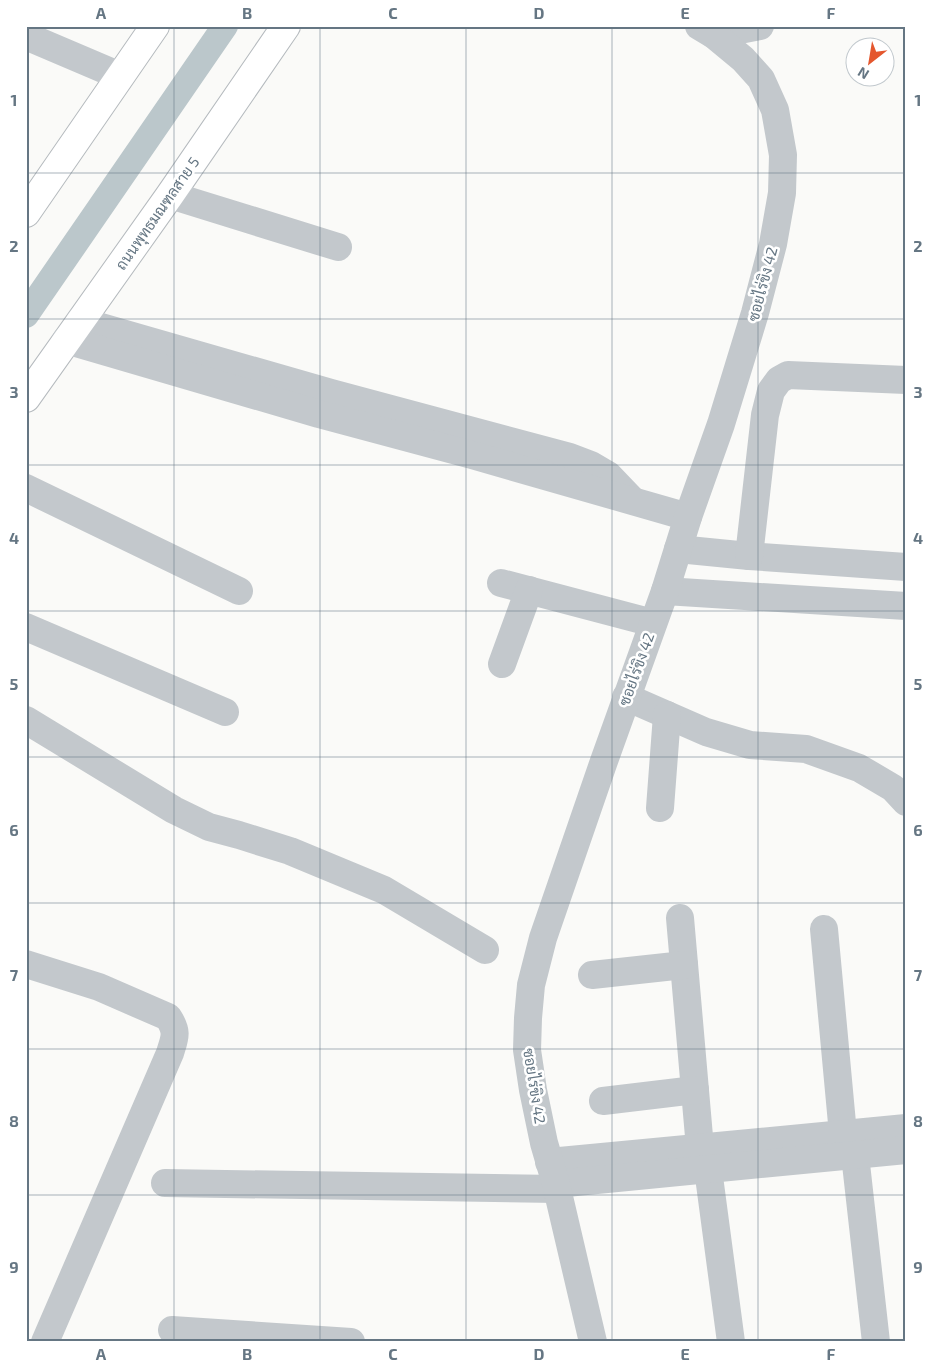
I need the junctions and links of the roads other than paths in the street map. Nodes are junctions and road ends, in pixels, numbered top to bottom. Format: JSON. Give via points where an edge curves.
{"nodes":[{"id":1,"x":155,"y":26,"type":"edge"},
{"id":2,"x":286,"y":26,"type":"edge"},
{"id":3,"x":760,"y":26,"type":"edge"},
{"id":4,"x":706,"y":31,"type":"edge"},
{"id":5,"x":26,"y":36,"type":"edge"},
{"id":6,"x":120,"y":76,"type":"junction"},
{"id":7,"x":34,"y":188,"type":"edge"},
{"id":8,"x":170,"y":195,"type":"junction"},
{"id":9,"x":26,"y":213,"type":"edge"},
{"id":10,"x":338,"y":247,"type":"dead end"},
{"id":11,"x":73,"y":330,"type":"junction"},
{"id":12,"x":906,"y":380,"type":"edge"},
{"id":13,"x":26,"y":398,"type":"edge"},
{"id":14,"x":26,"y":488,"type":"edge"},
{"id":15,"x":688,"y":517,"type":"junction"},
{"id":16,"x":678,"y":549,"type":"junction"},
{"id":17,"x":749,"y":556,"type":"junction"},
{"id":18,"x":906,"y":567,"type":"edge"},
{"id":19,"x":501,"y":583,"type":"dead end"},
{"id":20,"x":239,"y":590,"type":"dead end"},
{"id":21,"x":529,"y":590,"type":"junction"},
{"id":22,"x":665,"y":591,"type":"junction"},
{"id":23,"x":906,"y":606,"type":"edge"},
{"id":24,"x":653,"y":623,"type":"junction"},
{"id":25,"x":26,"y":628,"type":"edge"},
{"id":26,"x":502,"y":664,"type":"dead end"},
{"id":27,"x":626,"y":697,"type":"junction"},
{"id":28,"x":225,"y":712,"type":"dead end"},
{"id":29,"x":668,"y":715,"type":"junction"},
{"id":30,"x":26,"y":720,"type":"edge"},
{"id":31,"x":906,"y":802,"type":"edge"},
{"id":32,"x":660,"y":808,"type":"dead end"},
{"id":33,"x":680,"y":918,"type":"dead end"},
{"id":34,"x":824,"y":928,"type":"dead end"},
{"id":35,"x":485,"y":950,"type":"dead end"},
{"id":36,"x":26,"y":964,"type":"edge"},
{"id":37,"x":684,"y":965,"type":"junction"},
{"id":38,"x":592,"y":975,"type":"dead end"},
{"id":39,"x":695,"y":1090,"type":"junction"},
{"id":40,"x":603,"y":1101,"type":"dead end"},
{"id":41,"x":906,"y":1128,"type":"edge"},
{"id":42,"x":849,"y":1145,"type":"junction"},
{"id":43,"x":906,"y":1150,"type":"edge"},
{"id":44,"x":704,"y":1159,"type":"junction"},
{"id":45,"x":554,"y":1178,"type":"junction"},
{"id":46,"x":165,"y":1183,"type":"dead end"},
{"id":47,"x":172,"y":1330,"type":"dead end"},
{"id":48,"x":45,"y":1342,"type":"edge"},
{"id":49,"x":351,"y":1342,"type":"edge"},
{"id":50,"x":593,"y":1342,"type":"edge"},
{"id":51,"x":730,"y":1342,"type":"edge"},
{"id":52,"x":876,"y":1342,"type":"edge"}],
"edges":[{"from":1,"to":6,"type":"main road"},
{"from":2,"to":8,"type":"main road","name":"ถนนพุทธมณฑลสาย 5"},
{"from":3,"to":4,"type":"street"},
{"from":4,"to":15,"type":"street","name":"ซอยไร่ขิง 42","via":[[743,59],[761,79],[775,110],[782,155],[782,193],[756,313]]},
{"from":5,"to":6,"type":"street"},
{"from":6,"to":7,"type":"main road"},
{"from":7,"to":9,"type":"main road"},
{"from":8,"to":10,"type":"street"},
{"from":8,"to":11,"type":"main road","name":"ถนนพุทธมณฑลสาย 5"},
{"from":11,"to":13,"type":"main road","name":"ถนนพุทธมณฑลสาย 5"},
{"from":11,"to":15,"type":"street","via":[[331,393],[570,457],[608,475],[634,501]]},
{"from":12,"to":17,"type":"street","via":[[788,375],[779,380],[771,391],[765,415]]},
{"from":14,"to":20,"type":"street"},
{"from":15,"to":16,"type":"street","name":"ซอยไร่ขิง 42"},
{"from":16,"to":17,"type":"street"},
{"from":16,"to":22,"type":"street","name":"ซอยไร่ขิง 42"},
{"from":17,"to":18,"type":"street"},
{"from":19,"to":21,"type":"street"},
{"from":21,"to":24,"type":"street"},
{"from":21,"to":26,"type":"street"},
{"from":22,"to":23,"type":"street"},
{"from":22,"to":24,"type":"street","name":"ซอยไร่ขิง 42"},
{"from":24,"to":27,"type":"street","name":"ซอยไร่ขิง 42"},
{"from":25,"to":28,"type":"street"},
{"from":27,"to":29,"type":"street"},
{"from":27,"to":45,"type":"street","name":"ซอยไร่ขิง 42","via":[[543,938],[531,986],[528,1050],[533,1090]]},
{"from":29,"to":31,"type":"street","via":[[706,732],[750,745],[806,749],[859,768],[893,788]]},
{"from":29,"to":32,"type":"street"},
{"from":30,"to":35,"type":"street","via":[[174,810],[209,827],[290,851],[384,890]]},
{"from":33,"to":37,"type":"street"},
{"from":34,"to":42,"type":"street"},
{"from":36,"to":48,"type":"street","via":[[99,986],[168,1017],[175,1034],[170,1053]]},
{"from":37,"to":38,"type":"street"},
{"from":37,"to":39,"type":"street"},
{"from":39,"to":40,"type":"street"},
{"from":39,"to":44,"type":"street"},
{"from":41,"to":42,"type":"street"},
{"from":42,"to":43,"type":"street"},
{"from":42,"to":44,"type":"street"},
{"from":42,"to":52,"type":"street"},
{"from":44,"to":45,"type":"street"},
{"from":44,"to":51,"type":"street"},
{"from":45,"to":46,"type":"street"},
{"from":45,"to":50,"type":"street","name":"ซอยไร่ขิง 42"},
{"from":47,"to":49,"type":"street"}]}
